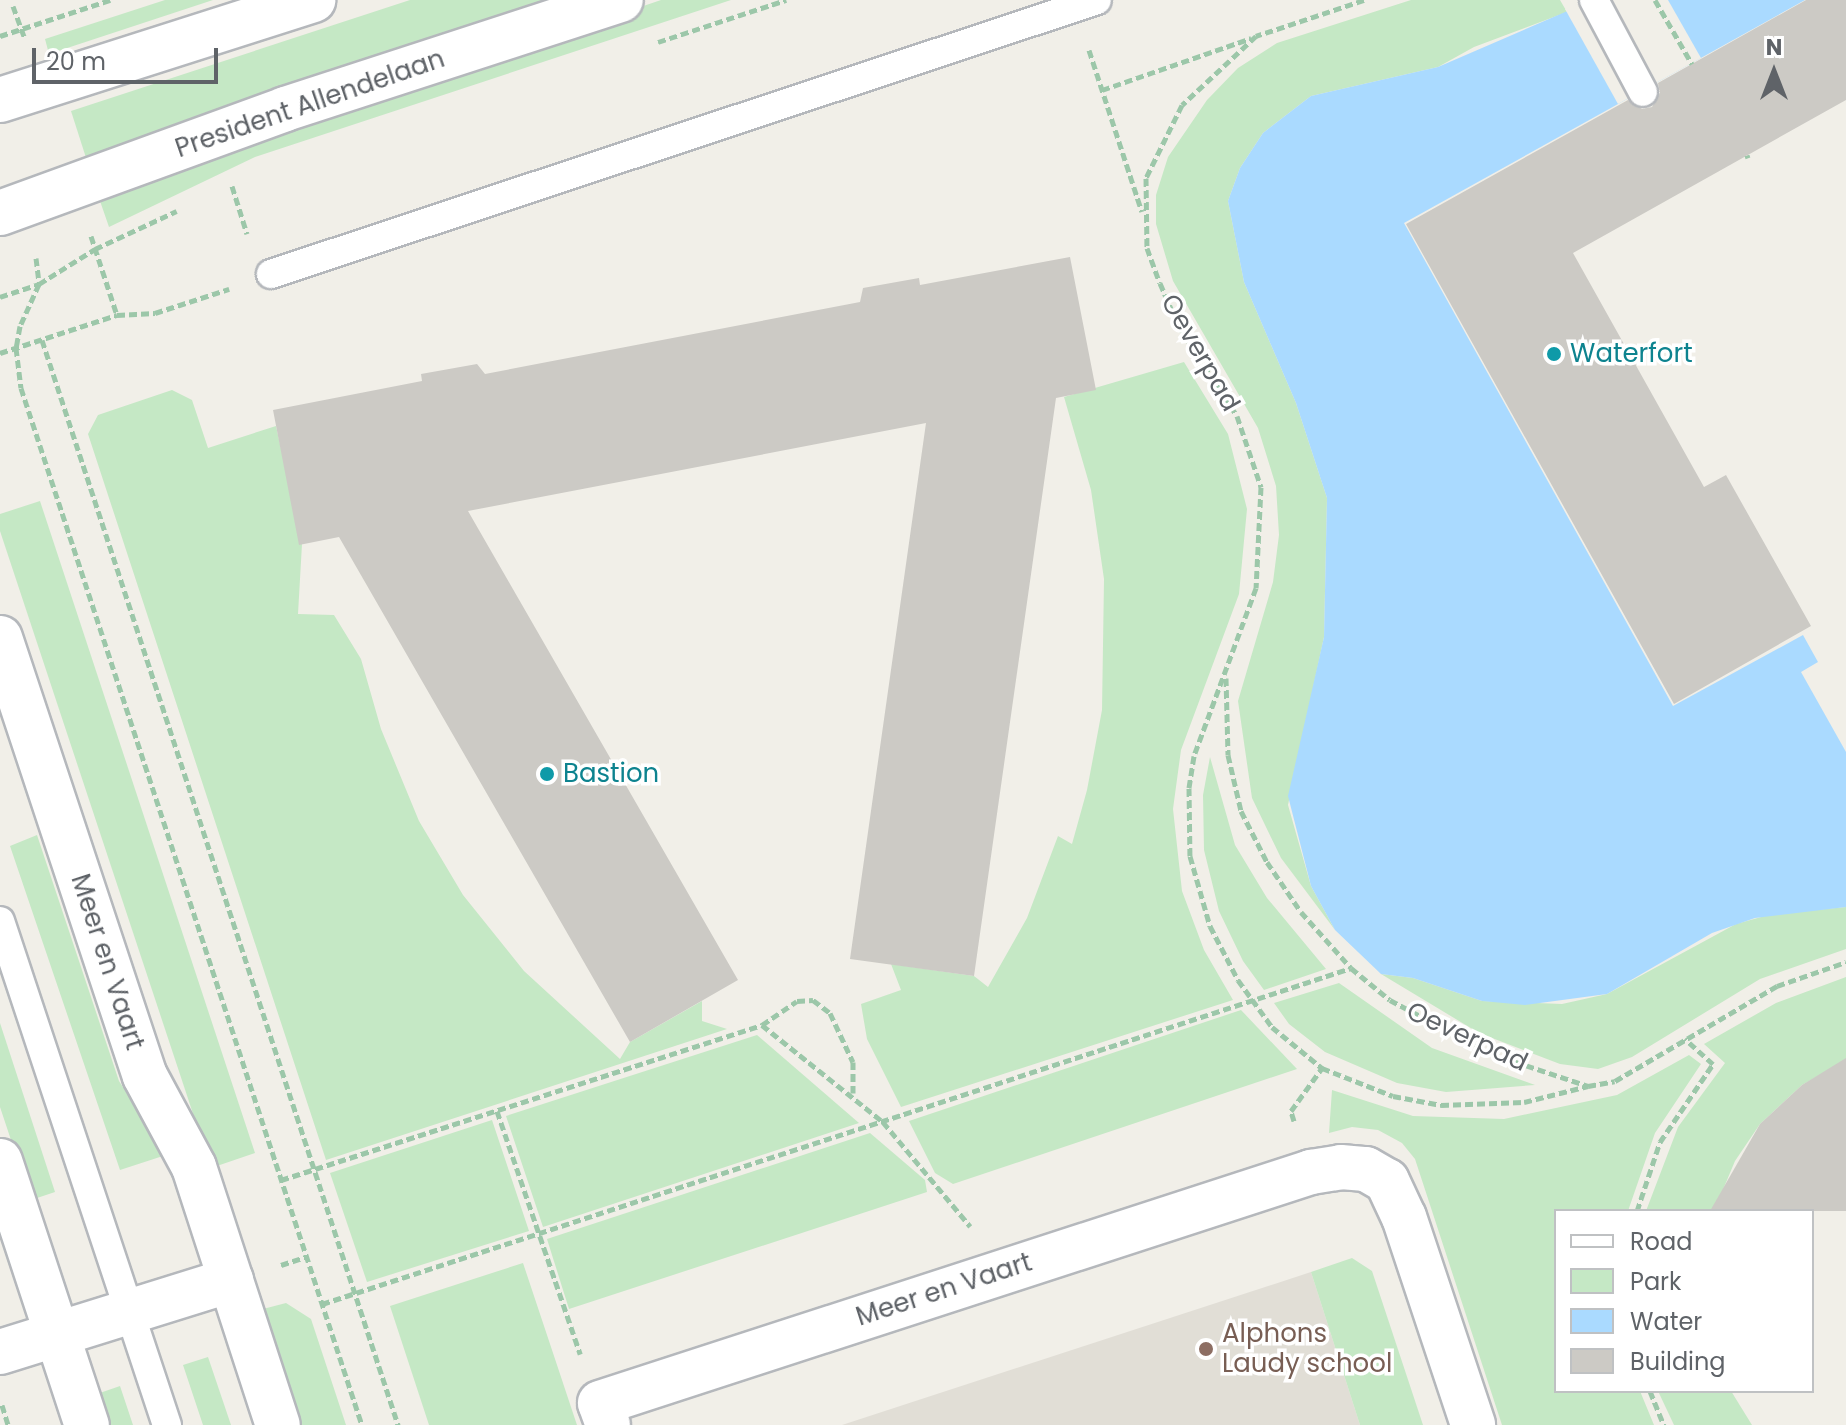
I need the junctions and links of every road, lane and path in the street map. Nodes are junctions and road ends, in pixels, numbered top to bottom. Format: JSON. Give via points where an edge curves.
{"nodes":[{"id":1,"x":110,"y":0,"type":"edge"},
{"id":2,"x":313,"y":0,"type":"edge"},
{"id":3,"x":621,"y":0,"type":"edge"},
{"id":4,"x":1364,"y":0,"type":"edge"},
{"id":5,"x":1594,"y":0,"type":"edge"},
{"id":6,"x":1655,"y":0,"type":"edge"},
{"id":7,"x":1082,"y":2,"type":"edge"},
{"id":8,"x":0,"y":36,"type":"edge"},
{"id":9,"x":1256,"y":36,"type":"junction"},
{"id":10,"x":1692,"y":64,"type":"dead end"},
{"id":11,"x":1102,"y":90,"type":"junction"},
{"id":12,"x":1643,"y":92,"type":"dead end"},
{"id":13,"x":0,"y":100,"type":"edge"},
{"id":14,"x":11,"y":209,"type":"edge"},
{"id":15,"x":1143,"y":215,"type":"junction"},
{"id":16,"x":258,"y":279,"type":"joint"},
{"id":17,"x":39,"y":284,"type":"junction"},
{"id":18,"x":0,"y":297,"type":"edge"},
{"id":19,"x":42,"y":340,"type":"junction"},
{"id":20,"x":16,"y":348,"type":"junction"},
{"id":21,"x":0,"y":353,"type":"edge"},
{"id":22,"x":0,"y":638,"type":"edge"},
{"id":23,"x":1226,"y":674,"type":"junction"},
{"id":24,"x":0,"y":921,"type":"edge"},
{"id":25,"x":1846,"y":962,"type":"edge"},
{"id":26,"x":1351,"y":968,"type":"junction"},
{"id":27,"x":1253,"y":1000,"type":"junction"},
{"id":28,"x":762,"y":1025,"type":"junction"},
{"id":29,"x":1685,"y":1039,"type":"junction"},
{"id":30,"x":1588,"y":1086,"type":"junction"},
{"id":31,"x":853,"y":1093,"type":"junction"},
{"id":32,"x":497,"y":1111,"type":"junction"},
{"id":33,"x":883,"y":1122,"type":"junction"},
{"id":34,"x":0,"y":1161,"type":"edge"},
{"id":35,"x":313,"y":1170,"type":"junction"},
{"id":36,"x":281,"y":1180,"type":"junction"},
{"id":37,"x":1638,"y":1209,"type":"edge"},
{"id":38,"x":538,"y":1235,"type":"junction"},
{"id":39,"x":986,"y":1276,"type":"junction"},
{"id":40,"x":231,"y":1280,"type":"junction"},
{"id":41,"x":355,"y":1293,"type":"junction"},
{"id":42,"x":322,"y":1304,"type":"junction"},
{"id":43,"x":129,"y":1312,"type":"junction"},
{"id":44,"x":57,"y":1334,"type":"junction"},
{"id":45,"x":0,"y":1352,"type":"edge"},
{"id":46,"x":1651,"y":1393,"type":"edge"},
{"id":47,"x":0,"y":1400,"type":"edge"},
{"id":48,"x":604,"y":1414,"type":"edge"},
{"id":49,"x":8,"y":1425,"type":"edge"},
{"id":50,"x":87,"y":1425,"type":"edge"},
{"id":51,"x":167,"y":1425,"type":"edge"},
{"id":52,"x":278,"y":1425,"type":"edge"},
{"id":53,"x":362,"y":1425,"type":"edge"},
{"id":54,"x":398,"y":1425,"type":"edge"},
{"id":55,"x":1473,"y":1425,"type":"edge"},
{"id":56,"x":1664,"y":1425,"type":"edge"}],
"edges":[{"from":1,"to":8,"type":"path"},
{"from":2,"to":13,"type":"main road"},
{"from":3,"to":14,"type":"main road","name":"President Allendelaan","via":[[285,109]]},
{"from":4,"to":9,"type":"path","name":"Oeverpad"},
{"from":5,"to":12,"type":"lane"},
{"from":6,"to":10,"type":"path"},
{"from":7,"to":11,"type":"path"},
{"from":7,"to":16,"type":"lane"},
{"from":9,"to":11,"type":"path"},
{"from":9,"to":15,"type":"path","name":"Oeverpad","via":[[1182,105],[1146,178]]},
{"from":11,"to":15,"type":"path"},
{"from":14,"to":17,"type":"path"},
{"from":15,"to":23,"type":"path","name":"Oeverpad","via":[[1160,283],[1178,325],[1237,416],[1261,487],[1256,588]]},
{"from":16,"to":19,"type":"path","via":[[155,313],[117,315]]},
{"from":17,"to":18,"type":"path"},
{"from":17,"to":20,"type":"path"},
{"from":19,"to":20,"type":"path"},
{"from":19,"to":35,"type":"path"},
{"from":20,"to":21,"type":"path"},
{"from":20,"to":36,"type":"path","via":[[21,388]]},
{"from":22,"to":40,"type":"main road","name":"Meer en Vaart","via":[[145,1076],[194,1167]]},
{"from":23,"to":26,"type":"path","name":"Oeverpad","via":[[1228,755],[1241,811],[1301,912]]},
{"from":23,"to":27,"type":"path","name":"Oeverpad","via":[[1194,756],[1187,823],[1190,856],[1210,926]]},
{"from":24,"to":43,"type":"lane"},
{"from":25,"to":29,"type":"path","name":"Oeverpad","via":[[1777,986]]},
{"from":26,"to":27,"type":"path"},
{"from":26,"to":30,"type":"path","name":"Oeverpad","via":[[1429,1024],[1492,1054]]},
{"from":27,"to":30,"type":"path","name":"Oeverpad","via":[[1272,1027],[1322,1068],[1393,1096],[1441,1105],[1486,1105],[1524,1102]]},
{"from":27,"to":33,"type":"path"},
{"from":28,"to":31,"type":"path","via":[[827,1081]]},
{"from":28,"to":31,"type":"path","via":[[797,1001],[813,1000],[830,1013],[853,1062]]},
{"from":28,"to":32,"type":"path"},
{"from":29,"to":30,"type":"path","name":"Oeverpad","via":[[1615,1081]]},
{"from":29,"to":37,"type":"path","via":[[1713,1064],[1660,1142]]},
{"from":31,"to":33,"type":"path"},
{"from":32,"to":35,"type":"path"},
{"from":32,"to":38,"type":"path"},
{"from":33,"to":38,"type":"path"},
{"from":33,"to":39,"type":"path","via":[[969,1223]]},
{"from":34,"to":44,"type":"main road"},
{"from":35,"to":36,"type":"path"},
{"from":35,"to":41,"type":"path"},
{"from":36,"to":42,"type":"path"},
{"from":38,"to":41,"type":"path"},
{"from":38,"to":48,"type":"path"},
{"from":39,"to":48,"type":"main road","name":"Meer en Vaart"},
{"from":39,"to":55,"type":"main road","name":"Meer en Vaart","via":[[1311,1172],[1366,1169],[1387,1181],[1404,1217]]},
{"from":40,"to":43,"type":"main road"},
{"from":40,"to":52,"type":"main road","name":"Meer en Vaart"},
{"from":41,"to":42,"type":"path"},
{"from":41,"to":54,"type":"path"},
{"from":42,"to":53,"type":"path"},
{"from":43,"to":44,"type":"main road"},
{"from":43,"to":51,"type":"lane"},
{"from":44,"to":45,"type":"main road"},
{"from":44,"to":50,"type":"main road"},
{"from":46,"to":56,"type":"path"},
{"from":47,"to":49,"type":"path"}]}
